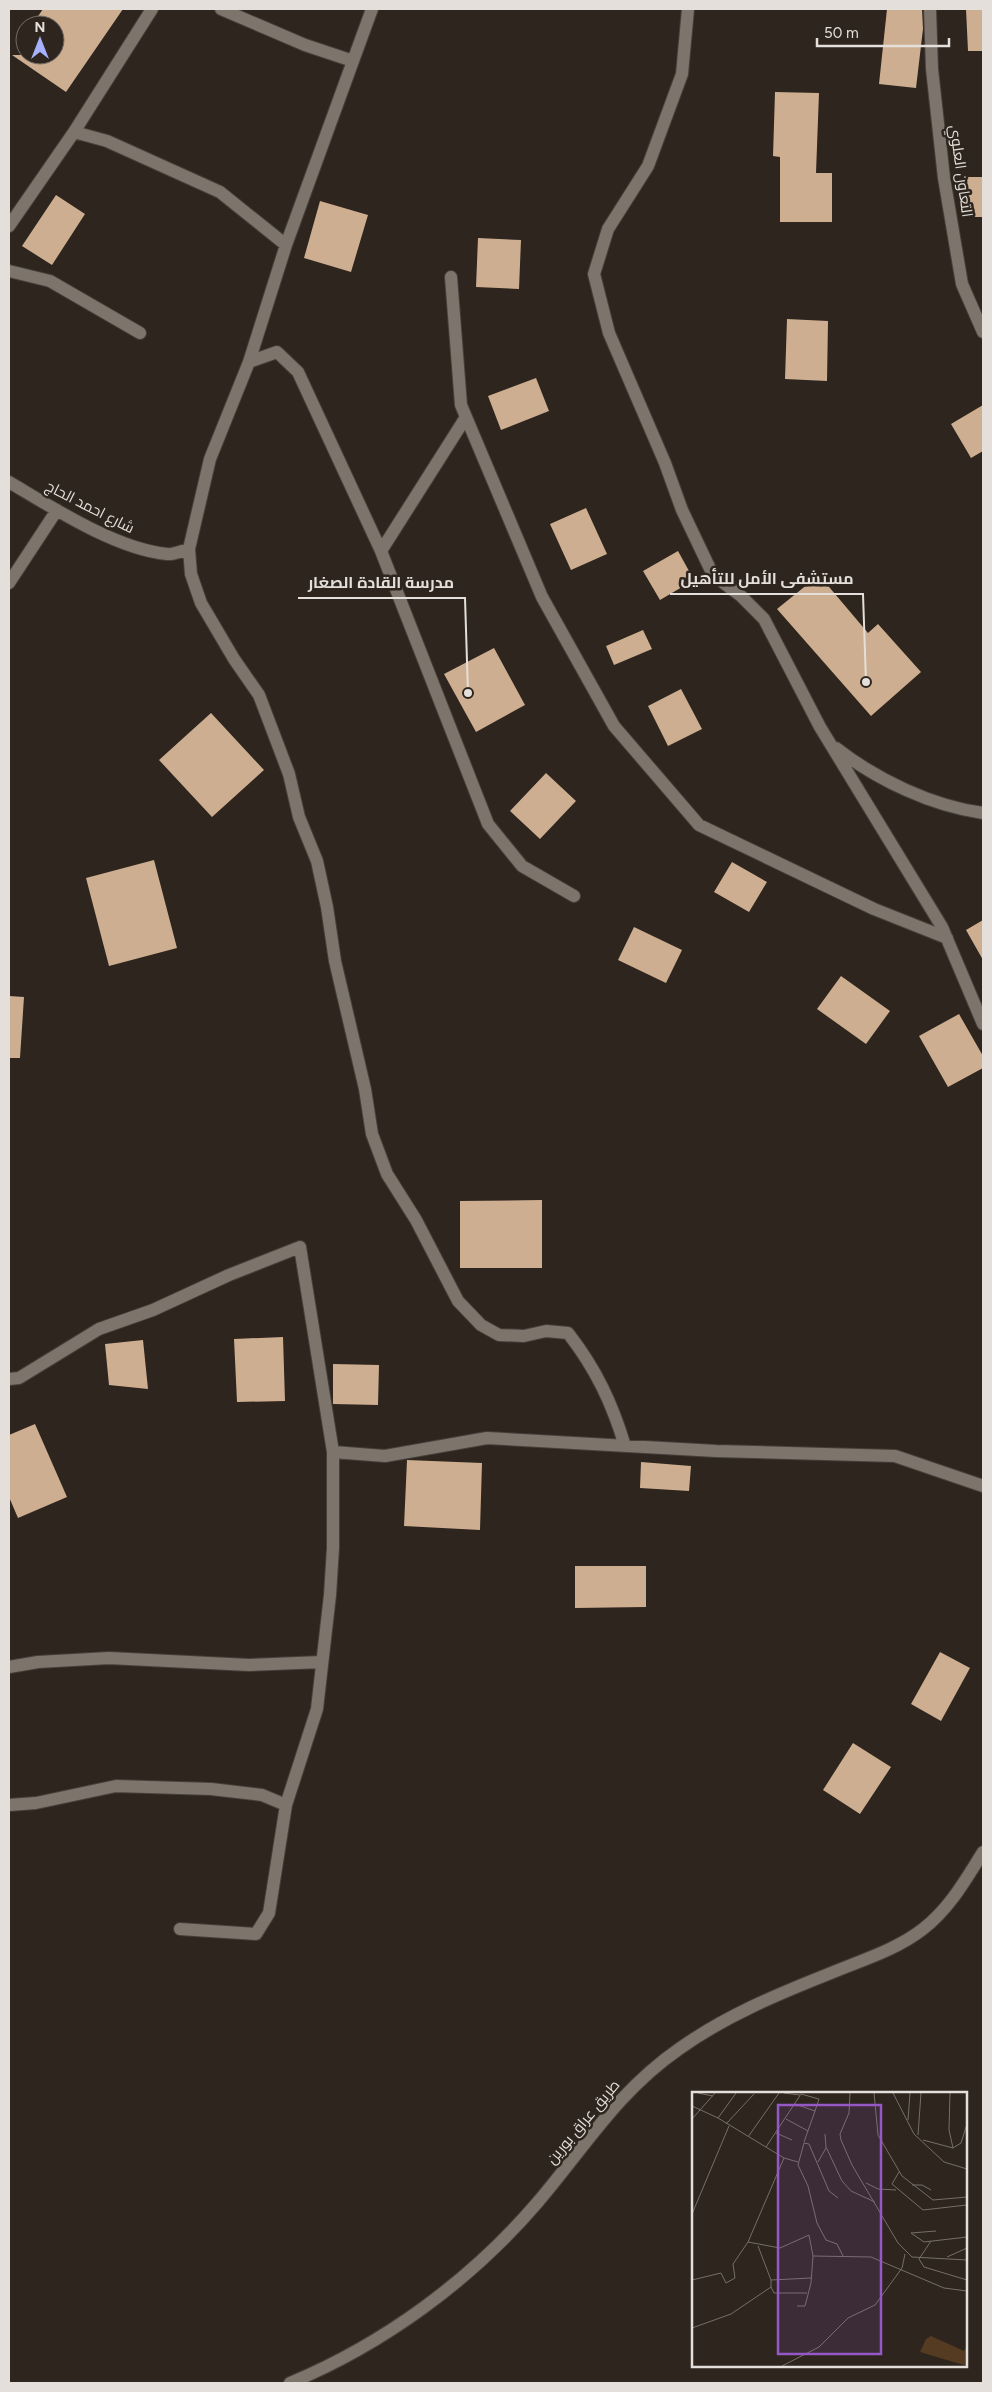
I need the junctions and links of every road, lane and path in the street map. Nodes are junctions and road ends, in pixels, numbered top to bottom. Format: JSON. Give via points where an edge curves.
{"nodes":[{"id":1,"x":152,"y":9,"type":"edge"},
{"id":2,"x":221,"y":9,"type":"edge"},
{"id":3,"x":372,"y":9,"type":"edge"},
{"id":4,"x":688,"y":9,"type":"edge"},
{"id":5,"x":930,"y":9,"type":"edge"},
{"id":6,"x":353,"y":61,"type":"junction"},
{"id":7,"x":74,"y":132,"type":"junction"},
{"id":8,"x":9,"y":226,"type":"edge"},
{"id":9,"x":286,"y":245,"type":"junction"},
{"id":10,"x":9,"y":271,"type":"edge"},
{"id":11,"x":451,"y":278,"type":"dead end"},
{"id":12,"x":140,"y":332,"type":"dead end"},
{"id":13,"x":983,"y":332,"type":"edge"},
{"id":14,"x":249,"y":362,"type":"junction"},
{"id":15,"x":466,"y":417,"type":"junction"},
{"id":16,"x":9,"y":482,"type":"edge"},
{"id":17,"x":57,"y":510,"type":"junction"},
{"id":18,"x":189,"y":549,"type":"junction"},
{"id":19,"x":381,"y":551,"type":"junction"},
{"id":20,"x":9,"y":583,"type":"edge"},
{"id":21,"x":830,"y":744,"type":"junction"},
{"id":22,"x":983,"y":812,"type":"edge"},
{"id":23,"x":574,"y":896,"type":"dead end"},
{"id":24,"x":947,"y":938,"type":"junction"},
{"id":25,"x":983,"y":1024,"type":"edge"},
{"id":26,"x":9,"y":1378,"type":"edge"},
{"id":27,"x":625,"y":1446,"type":"junction"},
{"id":28,"x":333,"y":1452,"type":"junction"},
{"id":29,"x":983,"y":1486,"type":"edge"},
{"id":30,"x":322,"y":1662,"type":"junction"},
{"id":31,"x":9,"y":1668,"type":"edge"},
{"id":32,"x":9,"y":1805,"type":"edge"},
{"id":33,"x":286,"y":1805,"type":"junction"},
{"id":34,"x":983,"y":1852,"type":"edge"},
{"id":35,"x":180,"y":1930,"type":"dead end"},
{"id":36,"x":290,"y":2383,"type":"edge"}],
"edges":[{"from":1,"to":7,"type":"street"},
{"from":2,"to":6,"type":"street","via":[[305,45]]},
{"from":3,"to":6,"type":"street"},
{"from":4,"to":21,"type":"street","via":[[682,74],[648,166],[608,228],[594,274],[608,332],[696,543],[713,575],[764,619]]},
{"from":5,"to":13,"type":"street","name":"التعاون العلوي","via":[[932,68],[944,178],[962,284]]},
{"from":6,"to":9,"type":"street"},
{"from":7,"to":8,"type":"street"},
{"from":7,"to":9,"type":"street","via":[[107,142],[220,192]]},
{"from":9,"to":14,"type":"street"},
{"from":10,"to":12,"type":"street","via":[[50,281]]},
{"from":11,"to":15,"type":"street","via":[[461,405]]},
{"from":14,"to":18,"type":"street","via":[[210,459]]},
{"from":14,"to":19,"type":"street","via":[[277,352],[298,372]]},
{"from":15,"to":19,"type":"street"},
{"from":15,"to":24,"type":"street","via":[[542,597],[614,726],[699,825],[874,909]]},
{"from":16,"to":17,"type":"street","name":"شارع احمد الحاج"},
{"from":17,"to":18,"type":"street","name":"شارع احمد الحاج","via":[[129,546],[169,555]]},
{"from":17,"to":20,"type":"street"},
{"from":18,"to":27,"type":"street","via":[[190,574],[202,603],[259,695],[317,861],[372,1134],[387,1174],[416,1220],[458,1301],[481,1325],[499,1335],[524,1336],[546,1331],[568,1333],[598,1377],[613,1407]]},
{"from":19,"to":23,"type":"street","via":[[488,824],[522,866]]},
{"from":21,"to":22,"type":"street","via":[[860,766],[913,792],[966,810]]},
{"from":21,"to":24,"type":"street"},
{"from":24,"to":25,"type":"street"},
{"from":26,"to":28,"type":"street","via":[[19,1378],[99,1329],[153,1310],[300,1247]]},
{"from":27,"to":28,"type":"street","via":[[487,1438],[385,1456]]},
{"from":27,"to":29,"type":"street","via":[[895,1456]]},
{"from":28,"to":30,"type":"street","via":[[333,1548]]},
{"from":30,"to":31,"type":"street","via":[[249,1665],[109,1658],[38,1662]]},
{"from":30,"to":33,"type":"street","via":[[317,1708]]},
{"from":32,"to":33,"type":"street","via":[[36,1803],[116,1786],[211,1789],[262,1795]]},
{"from":33,"to":35,"type":"street","via":[[269,1913],[256,1934]]},
{"from":34,"to":36,"type":"street","name":"طريق عراق بورين","via":[[951,1901],[914,1935],[885,1951],[736,2014],[665,2059],[614,2106],[536,2204],[466,2274],[379,2337]]}]}
